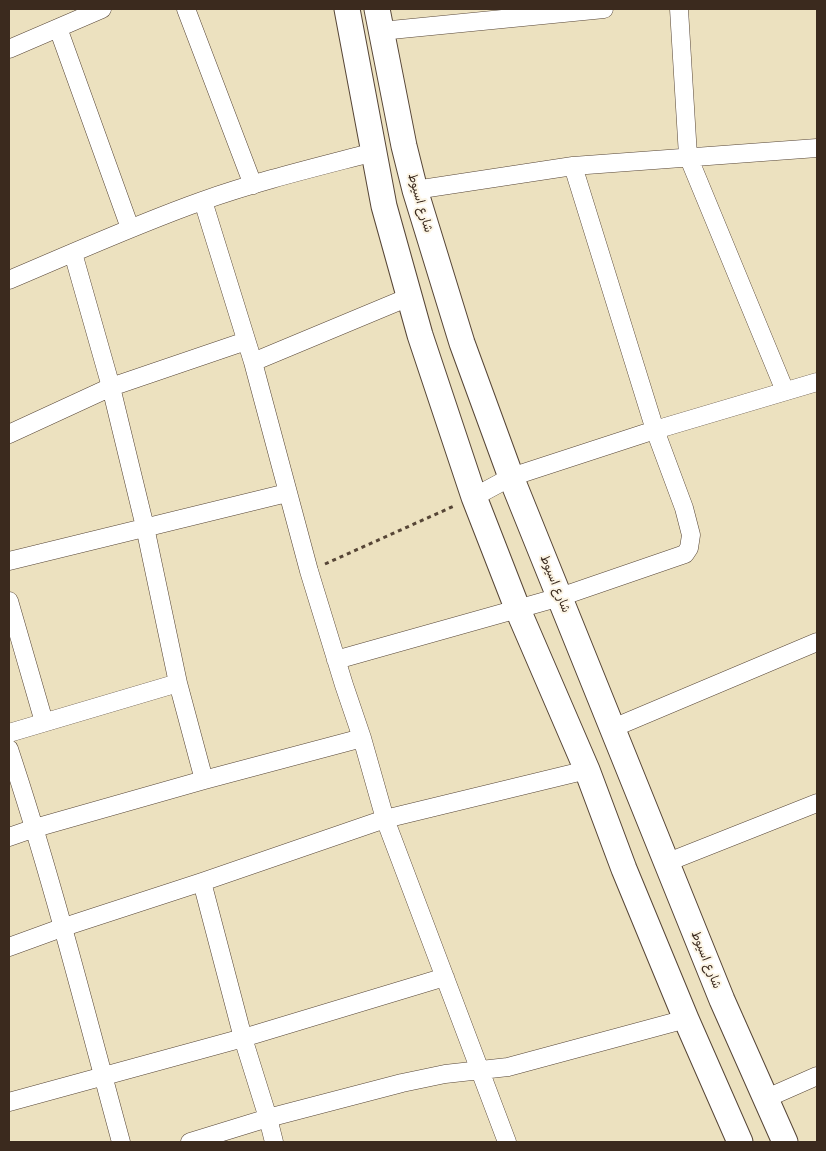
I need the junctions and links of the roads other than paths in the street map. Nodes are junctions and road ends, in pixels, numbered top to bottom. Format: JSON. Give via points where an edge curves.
{"nodes":[{"id":1,"x":102,"y":9,"type":"edge"},
{"id":2,"x":186,"y":9,"type":"edge"},
{"id":3,"x":347,"y":9,"type":"edge"},
{"id":4,"x":604,"y":9,"type":"edge"},
{"id":5,"x":679,"y":9,"type":"edge"},
{"id":6,"x":379,"y":20,"type":"edge"},
{"id":7,"x":58,"y":28,"type":"junction"},
{"id":8,"x":9,"y":49,"type":"edge"},
{"id":9,"x":817,"y":148,"type":"edge"},
{"id":10,"x":374,"y":152,"type":"junction"},
{"id":11,"x":688,"y":156,"type":"junction"},
{"id":12,"x":573,"y":166,"type":"junction"},
{"id":13,"x":253,"y":185,"type":"junction"},
{"id":14,"x":415,"y":190,"type":"junction"},
{"id":15,"x":203,"y":201,"type":"junction"},
{"id":16,"x":130,"y":228,"type":"junction"},
{"id":17,"x":73,"y":252,"type":"junction"},
{"id":18,"x":9,"y":280,"type":"edge"},
{"id":19,"x":409,"y":297,"type":"junction"},
{"id":20,"x":246,"y":341,"type":"junction"},
{"id":21,"x":253,"y":362,"type":"junction"},
{"id":22,"x":817,"y":382,"type":"edge"},
{"id":23,"x":111,"y":387,"type":"junction"},
{"id":24,"x":784,"y":391,"type":"junction"},
{"id":25,"x":656,"y":430,"type":"junction"},
{"id":26,"x":9,"y":434,"type":"edge"},
{"id":27,"x":511,"y":477,"type":"junction"},
{"id":28,"x":287,"y":493,"type":"junction"},
{"id":29,"x":474,"y":497,"type":"junction"},
{"id":30,"x":145,"y":527,"type":"junction"},
{"id":31,"x":9,"y":561,"type":"edge"},
{"id":32,"x":560,"y":598,"type":"junction"},
{"id":33,"x":9,"y":601,"type":"edge"},
{"id":34,"x":518,"y":610,"type":"junction"},
{"id":35,"x":817,"y":642,"type":"edge"},
{"id":36,"x":336,"y":660,"type":"junction"},
{"id":37,"x":178,"y":683,"type":"junction"},
{"id":38,"x":44,"y":722,"type":"junction"},
{"id":39,"x":612,"y":728,"type":"junction"},
{"id":40,"x":9,"y":733,"type":"edge"},
{"id":41,"x":362,"y":738,"type":"junction"},
{"id":42,"x":9,"y":749,"type":"edge"},
{"id":43,"x":587,"y":770,"type":"junction"},
{"id":44,"x":204,"y":780,"type":"junction"},
{"id":45,"x":817,"y":805,"type":"edge"},
{"id":46,"x":385,"y":819,"type":"junction"},
{"id":47,"x":35,"y":828,"type":"junction"},
{"id":48,"x":9,"y":837,"type":"edge"},
{"id":49,"x":668,"y":862,"type":"junction"},
{"id":50,"x":202,"y":882,"type":"junction"},
{"id":51,"x":64,"y":926,"type":"junction"},
{"id":52,"x":9,"y":947,"type":"edge"},
{"id":53,"x":445,"y":977,"type":"junction"},
{"id":54,"x":686,"y":1019,"type":"junction"},
{"id":55,"x":243,"y":1038,"type":"junction"},
{"id":56,"x":480,"y":1070,"type":"junction"},
{"id":57,"x":103,"y":1076,"type":"junction"},
{"id":58,"x":817,"y":1076,"type":"edge"},
{"id":59,"x":767,"y":1098,"type":"junction"},
{"id":60,"x":9,"y":1102,"type":"edge"},
{"id":61,"x":268,"y":1118,"type":"junction"},
{"id":62,"x":121,"y":1142,"type":"edge"},
{"id":63,"x":190,"y":1142,"type":"edge"},
{"id":64,"x":274,"y":1142,"type":"edge"},
{"id":65,"x":507,"y":1142,"type":"edge"},
{"id":66,"x":740,"y":1142,"type":"edge"},
{"id":67,"x":785,"y":1142,"type":"edge"}],
"edges":[{"from":1,"to":7,"type":"street"},
{"from":2,"to":13,"type":"street"},
{"from":3,"to":10,"type":"street"},
{"from":4,"to":6,"type":"street"},
{"from":5,"to":11,"type":"street"},
{"from":6,"to":14,"type":"street","name":"شارع اسيوط"},
{"from":7,"to":8,"type":"street"},
{"from":7,"to":16,"type":"street"},
{"from":9,"to":11,"type":"street"},
{"from":10,"to":13,"type":"street"},
{"from":10,"to":19,"type":"street","via":[[384,206]]},
{"from":11,"to":12,"type":"street"},
{"from":11,"to":24,"type":"street"},
{"from":12,"to":14,"type":"street"},
{"from":12,"to":25,"type":"street"},
{"from":13,"to":15,"type":"street"},
{"from":14,"to":27,"type":"street","name":"شارع اسيوط","via":[[462,343]]},
{"from":15,"to":16,"type":"street"},
{"from":15,"to":20,"type":"street"},
{"from":16,"to":17,"type":"street"},
{"from":17,"to":18,"type":"street"},
{"from":17,"to":23,"type":"street"},
{"from":19,"to":21,"type":"street"},
{"from":19,"to":29,"type":"street"},
{"from":20,"to":21,"type":"street"},
{"from":20,"to":23,"type":"street"},
{"from":21,"to":28,"type":"street"},
{"from":22,"to":24,"type":"street"},
{"from":23,"to":26,"type":"street"},
{"from":23,"to":30,"type":"street"},
{"from":24,"to":25,"type":"street"},
{"from":25,"to":27,"type":"street"},
{"from":25,"to":32,"type":"street","via":[[684,508],[691,535],[689,548],[685,554]]},
{"from":27,"to":29,"type":"street"},
{"from":27,"to":32,"type":"street","name":"شارع اسيوط"},
{"from":28,"to":30,"type":"street"},
{"from":28,"to":36,"type":"street"},
{"from":29,"to":34,"type":"street"},
{"from":30,"to":31,"type":"street"},
{"from":30,"to":37,"type":"street"},
{"from":32,"to":34,"type":"street"},
{"from":32,"to":39,"type":"street","name":"شارع اسيوط"},
{"from":33,"to":38,"type":"street"},
{"from":34,"to":36,"type":"street"},
{"from":34,"to":43,"type":"street"},
{"from":35,"to":39,"type":"street"},
{"from":36,"to":41,"type":"street"},
{"from":37,"to":38,"type":"street"},
{"from":37,"to":44,"type":"street"},
{"from":38,"to":40,"type":"street"},
{"from":39,"to":49,"type":"street","name":"شارع اسيوط"},
{"from":41,"to":44,"type":"street"},
{"from":41,"to":46,"type":"street"},
{"from":42,"to":47,"type":"street"},
{"from":43,"to":46,"type":"street"},
{"from":43,"to":54,"type":"street"},
{"from":44,"to":47,"type":"street"},
{"from":45,"to":49,"type":"street"},
{"from":46,"to":50,"type":"street"},
{"from":46,"to":53,"type":"street"},
{"from":47,"to":48,"type":"street"},
{"from":47,"to":51,"type":"street"},
{"from":49,"to":59,"type":"street","name":"شارع اسيوط","via":[[722,1000]]},
{"from":50,"to":51,"type":"street"},
{"from":50,"to":55,"type":"street"},
{"from":51,"to":52,"type":"street"},
{"from":51,"to":57,"type":"street"},
{"from":53,"to":55,"type":"street"},
{"from":53,"to":56,"type":"street"},
{"from":54,"to":56,"type":"street","via":[[508,1067]]},
{"from":54,"to":66,"type":"street"},
{"from":55,"to":57,"type":"street"},
{"from":55,"to":61,"type":"street"},
{"from":56,"to":61,"type":"street","via":[[402,1083]]},
{"from":56,"to":65,"type":"street"},
{"from":57,"to":60,"type":"street"},
{"from":57,"to":62,"type":"street"},
{"from":58,"to":59,"type":"street"},
{"from":59,"to":67,"type":"street","name":"شارع اسيوط"},
{"from":61,"to":63,"type":"street"},
{"from":61,"to":64,"type":"street"}]}
